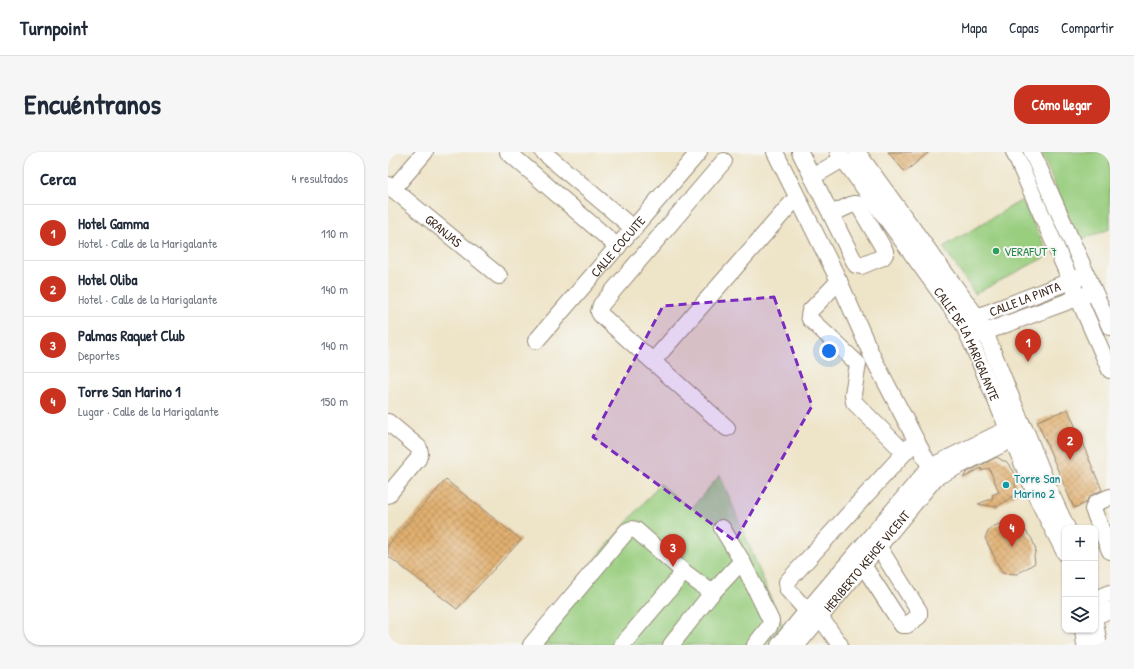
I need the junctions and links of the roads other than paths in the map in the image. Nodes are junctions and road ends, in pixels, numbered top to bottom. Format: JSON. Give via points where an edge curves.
{"nodes":[{"id":1,"x":425,"y":152,"type":"edge"},
{"id":2,"x":508,"y":152,"type":"edge"},
{"id":3,"x":542,"y":152,"type":"edge"},
{"id":4,"x":699,"y":152,"type":"edge"},
{"id":5,"x":775,"y":152,"type":"edge"},
{"id":6,"x":800,"y":152,"type":"edge"},
{"id":7,"x":1014,"y":152,"type":"edge"},
{"id":8,"x":1032,"y":152,"type":"edge"},
{"id":9,"x":846,"y":154,"type":"edge"},
{"id":10,"x":724,"y":160,"type":"dead end"},
{"id":11,"x":812,"y":177,"type":"junction"},
{"id":12,"x":390,"y":187,"type":"edge"},
{"id":13,"x":797,"y":197,"type":"junction"},
{"id":14,"x":831,"y":214,"type":"dead end"},
{"id":15,"x":634,"y":229,"type":"junction"},
{"id":16,"x":618,"y":247,"type":"junction"},
{"id":17,"x":1087,"y":275,"type":"junction"},
{"id":18,"x":499,"y":276,"type":"dead end"},
{"id":19,"x":839,"y":281,"type":"junction"},
{"id":20,"x":1071,"y":281,"type":"junction"},
{"id":21,"x":1094,"y":292,"type":"junction"},
{"id":22,"x":1078,"y":298,"type":"junction"},
{"id":23,"x":977,"y":317,"type":"junction"},
{"id":24,"x":963,"y":324,"type":"junction"},
{"id":25,"x":1110,"y":327,"type":"edge"},
{"id":26,"x":985,"y":332,"type":"junction"},
{"id":27,"x":970,"y":339,"type":"junction"},
{"id":28,"x":536,"y":341,"type":"dead end"},
{"id":29,"x":873,"y":358,"type":"junction"},
{"id":30,"x":652,"y":361,"type":"junction"},
{"id":31,"x":858,"y":364,"type":"junction"},
{"id":32,"x":1110,"y":370,"type":"edge"},
{"id":33,"x":388,"y":422,"type":"edge"},
{"id":34,"x":727,"y":428,"type":"dead end"},
{"id":35,"x":1017,"y":431,"type":"junction"},
{"id":36,"x":916,"y":440,"type":"junction"},
{"id":37,"x":904,"y":452,"type":"junction"},
{"id":38,"x":933,"y":472,"type":"junction"},
{"id":39,"x":388,"y":495,"type":"edge"},
{"id":40,"x":1044,"y":497,"type":"junction"},
{"id":41,"x":1110,"y":497,"type":"edge"},
{"id":42,"x":1065,"y":525,"type":"edge"},
{"id":43,"x":722,"y":528,"type":"dead end"},
{"id":44,"x":875,"y":541,"type":"junction"},
{"id":45,"x":1062,"y":546,"type":"edge"},
{"id":46,"x":1110,"y":551,"type":"edge"},
{"id":47,"x":859,"y":560,"type":"junction"},
{"id":48,"x":742,"y":562,"type":"junction"},
{"id":49,"x":684,"y":572,"type":"junction"},
{"id":50,"x":712,"y":593,"type":"junction"},
{"id":51,"x":1110,"y":593,"type":"edge"},
{"id":52,"x":1098,"y":598,"type":"edge"},
{"id":53,"x":1110,"y":610,"type":"edge"},
{"id":54,"x":814,"y":614,"type":"junction"},
{"id":55,"x":1098,"y":615,"type":"edge"},
{"id":56,"x":1083,"y":633,"type":"edge"},
{"id":57,"x":1097,"y":633,"type":"edge"},
{"id":58,"x":799,"y":639,"type":"edge"},
{"id":59,"x":531,"y":645,"type":"edge"},
{"id":60,"x":622,"y":645,"type":"edge"},
{"id":61,"x":671,"y":645,"type":"edge"},
{"id":62,"x":755,"y":645,"type":"edge"},
{"id":63,"x":780,"y":645,"type":"edge"},
{"id":64,"x":840,"y":645,"type":"edge"},
{"id":65,"x":1085,"y":645,"type":"edge"},
{"id":66,"x":1099,"y":645,"type":"edge"}],
"edges":[{"from":1,"to":12,"type":"street"},
{"from":2,"to":16,"type":"street"},
{"from":3,"to":15,"type":"street"},
{"from":4,"to":15,"type":"street","name":"CALLE COCUITE"},
{"from":5,"to":13,"type":"street"},
{"from":6,"to":11,"type":"street"},
{"from":7,"to":20,"type":"street"},
{"from":8,"to":17,"type":"street"},
{"from":9,"to":11,"type":"street"},
{"from":9,"to":23,"type":"street","name":"CALLE DE LA MARIGALANTE"},
{"from":9,"to":24,"type":"street","name":"CALLE DE LA MARIGALANTE"},
{"from":10,"to":30,"type":"street","via":[[599,308],[601,315]]},
{"from":11,"to":14,"type":"street"},
{"from":12,"to":18,"type":"street","name":"GRANJAS"},
{"from":13,"to":19,"type":"street"},
{"from":13,"to":30,"type":"street"},
{"from":15,"to":16,"type":"street","name":"CALLE COCUITE"},
{"from":16,"to":28,"type":"street","name":"CALLE COCUITE"},
{"from":17,"to":20,"type":"street","name":"CALLE LA PINTA"},
{"from":17,"to":21,"type":"street"},
{"from":19,"to":29,"type":"street"},
{"from":19,"to":31,"type":"street","via":[[810,311],[809,316]]},
{"from":20,"to":22,"type":"street"},
{"from":20,"to":23,"type":"street","name":"CALLE LA PINTA"},
{"from":21,"to":22,"type":"street","name":"CALLE LA PINTA"},
{"from":21,"to":25,"type":"street"},
{"from":22,"to":26,"type":"street","name":"CALLE LA PINTA"},
{"from":22,"to":32,"type":"street"},
{"from":23,"to":24,"type":"street","name":"CALLE LA PINTA"},
{"from":23,"to":26,"type":"street","name":"CALLE DE LA MARIGALANTE"},
{"from":24,"to":27,"type":"street","name":"CALLE DE LA MARIGALANTE"},
{"from":26,"to":27,"type":"street","name":"CALLE LA PINTA"},
{"from":26,"to":35,"type":"street","name":"CALLE DE LA MARIGALANTE"},
{"from":27,"to":35,"type":"street","name":"CALLE DE LA MARIGALANTE"},
{"from":29,"to":31,"type":"street"},
{"from":29,"to":36,"type":"street"},
{"from":30,"to":34,"type":"street"},
{"from":31,"to":37,"type":"street","via":[[854,402]]},
{"from":33,"to":39,"type":"street","via":[[419,448],[420,453],[418,459]]},
{"from":35,"to":38,"type":"street"},
{"from":35,"to":40,"type":"street","name":"CALLE DE LA MARIGALANTE"},
{"from":36,"to":37,"type":"street"},
{"from":36,"to":38,"type":"street"},
{"from":37,"to":54,"type":"street","via":[[787,582],[788,590]]},
{"from":38,"to":44,"type":"street","name":"HERIBERTO KEHOE VICENT"},
{"from":40,"to":42,"type":"street","name":"CALLE DE LA MARIGALANTE"},
{"from":40,"to":45,"type":"street","name":"CALLE DE LA MARIGALANTE"},
{"from":41,"to":46,"type":"street","via":[[1096,503],[1093,509]]},
{"from":43,"to":48,"type":"street"},
{"from":44,"to":47,"type":"street","name":"HERIBERTO KEHOE VICENT"},
{"from":44,"to":47,"type":"street","via":[[919,611],[919,616],[907,625],[902,625]]},
{"from":47,"to":54,"type":"street","name":"HERIBERTO KEHOE VICENT"},
{"from":48,"to":50,"type":"street"},
{"from":48,"to":62,"type":"street","via":[[771,621]]},
{"from":49,"to":50,"type":"street"},
{"from":49,"to":59,"type":"street","via":[[636,530],[627,531]]},
{"from":49,"to":60,"type":"street"},
{"from":50,"to":61,"type":"street"},
{"from":51,"to":52,"type":"street"},
{"from":53,"to":55,"type":"street"},
{"from":54,"to":58,"type":"street","name":"HERIBERTO KEHOE VICENT"},
{"from":54,"to":64,"type":"street"},
{"from":56,"to":65,"type":"street"},
{"from":57,"to":66,"type":"street"},
{"from":58,"to":63,"type":"street","name":"HERIBERTO KEHOE VICENT"}]}
